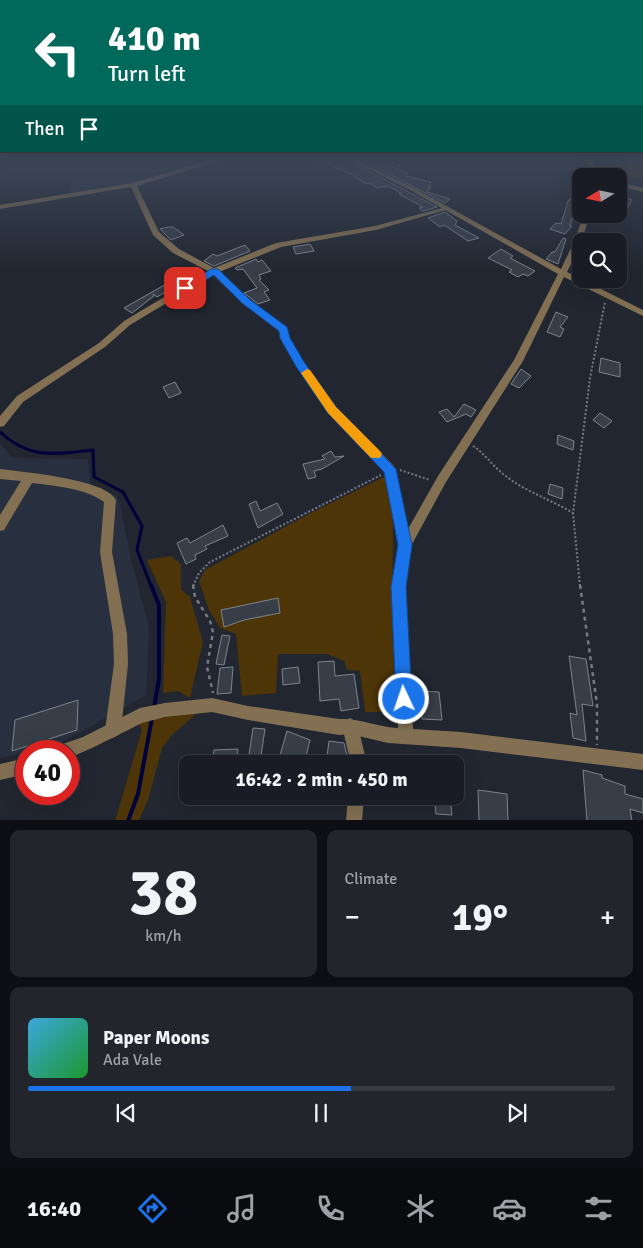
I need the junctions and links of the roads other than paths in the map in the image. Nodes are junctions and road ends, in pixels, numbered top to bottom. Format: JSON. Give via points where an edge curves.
{"nodes":[{"id":1,"x":65,"y":196,"type":"edge"},
{"id":2,"x":139,"y":196,"type":"edge"},
{"id":3,"x":424,"y":196,"type":"edge"},
{"id":4,"x":0,"y":207,"type":"edge"},
{"id":5,"x":446,"y":209,"type":"junction"},
{"id":6,"x":584,"y":223,"type":"edge"},
{"id":7,"x":214,"y":271,"type":"junction"},
{"id":8,"x":562,"y":273,"type":"junction"},
{"id":9,"x":643,"y":313,"type":"edge"},
{"id":10,"x":0,"y":423,"type":"edge"},
{"id":11,"x":0,"y":474,"type":"edge"},
{"id":12,"x":29,"y":478,"type":"junction"},
{"id":13,"x":0,"y":526,"type":"edge"},
{"id":14,"x":405,"y":545,"type":"junction"},
{"id":15,"x":350,"y":726,"type":"junction"},
{"id":16,"x":113,"y":730,"type":"junction"},
{"id":17,"x":406,"y":736,"type":"junction"},
{"id":18,"x":80,"y":745,"type":"edge"},
{"id":19,"x":357,"y":755,"type":"edge"},
{"id":20,"x":643,"y":762,"type":"edge"},
{"id":21,"x":15,"y":769,"type":"edge"},
{"id":22,"x":0,"y":772,"type":"edge"},
{"id":23,"x":355,"y":805,"type":"edge"},
{"id":24,"x":354,"y":820,"type":"edge"}],
"edges":[{"from":1,"to":4,"type":"street"},
{"from":2,"to":7,"type":"street","via":[[156,233],[176,251]]},
{"from":3,"to":5,"type":"street"},
{"from":5,"to":7,"type":"street","via":[[376,228],[279,245]]},
{"from":5,"to":8,"type":"street"},
{"from":6,"to":8,"type":"street"},
{"from":7,"to":10,"type":"street","via":[[127,323],[102,345],[20,399]]},
{"from":7,"to":14,"type":"street","via":[[283,330],[301,365],[332,410],[390,469]]},
{"from":8,"to":9,"type":"street"},
{"from":8,"to":14,"type":"street","via":[[518,361],[442,479]]},
{"from":11,"to":12,"type":"street"},
{"from":12,"to":13,"type":"street"},
{"from":12,"to":16,"type":"street","via":[[82,486],[110,500],[106,552],[120,634],[121,664]]},
{"from":14,"to":17,"type":"street","via":[[399,587]]},
{"from":15,"to":16,"type":"street","via":[[257,715],[212,705],[140,716]]},
{"from":15,"to":17,"type":"street"},
{"from":15,"to":19,"type":"street"},
{"from":16,"to":18,"type":"street"},
{"from":17,"to":20,"type":"street"},
{"from":21,"to":22,"type":"street"},
{"from":23,"to":24,"type":"street"}]}
